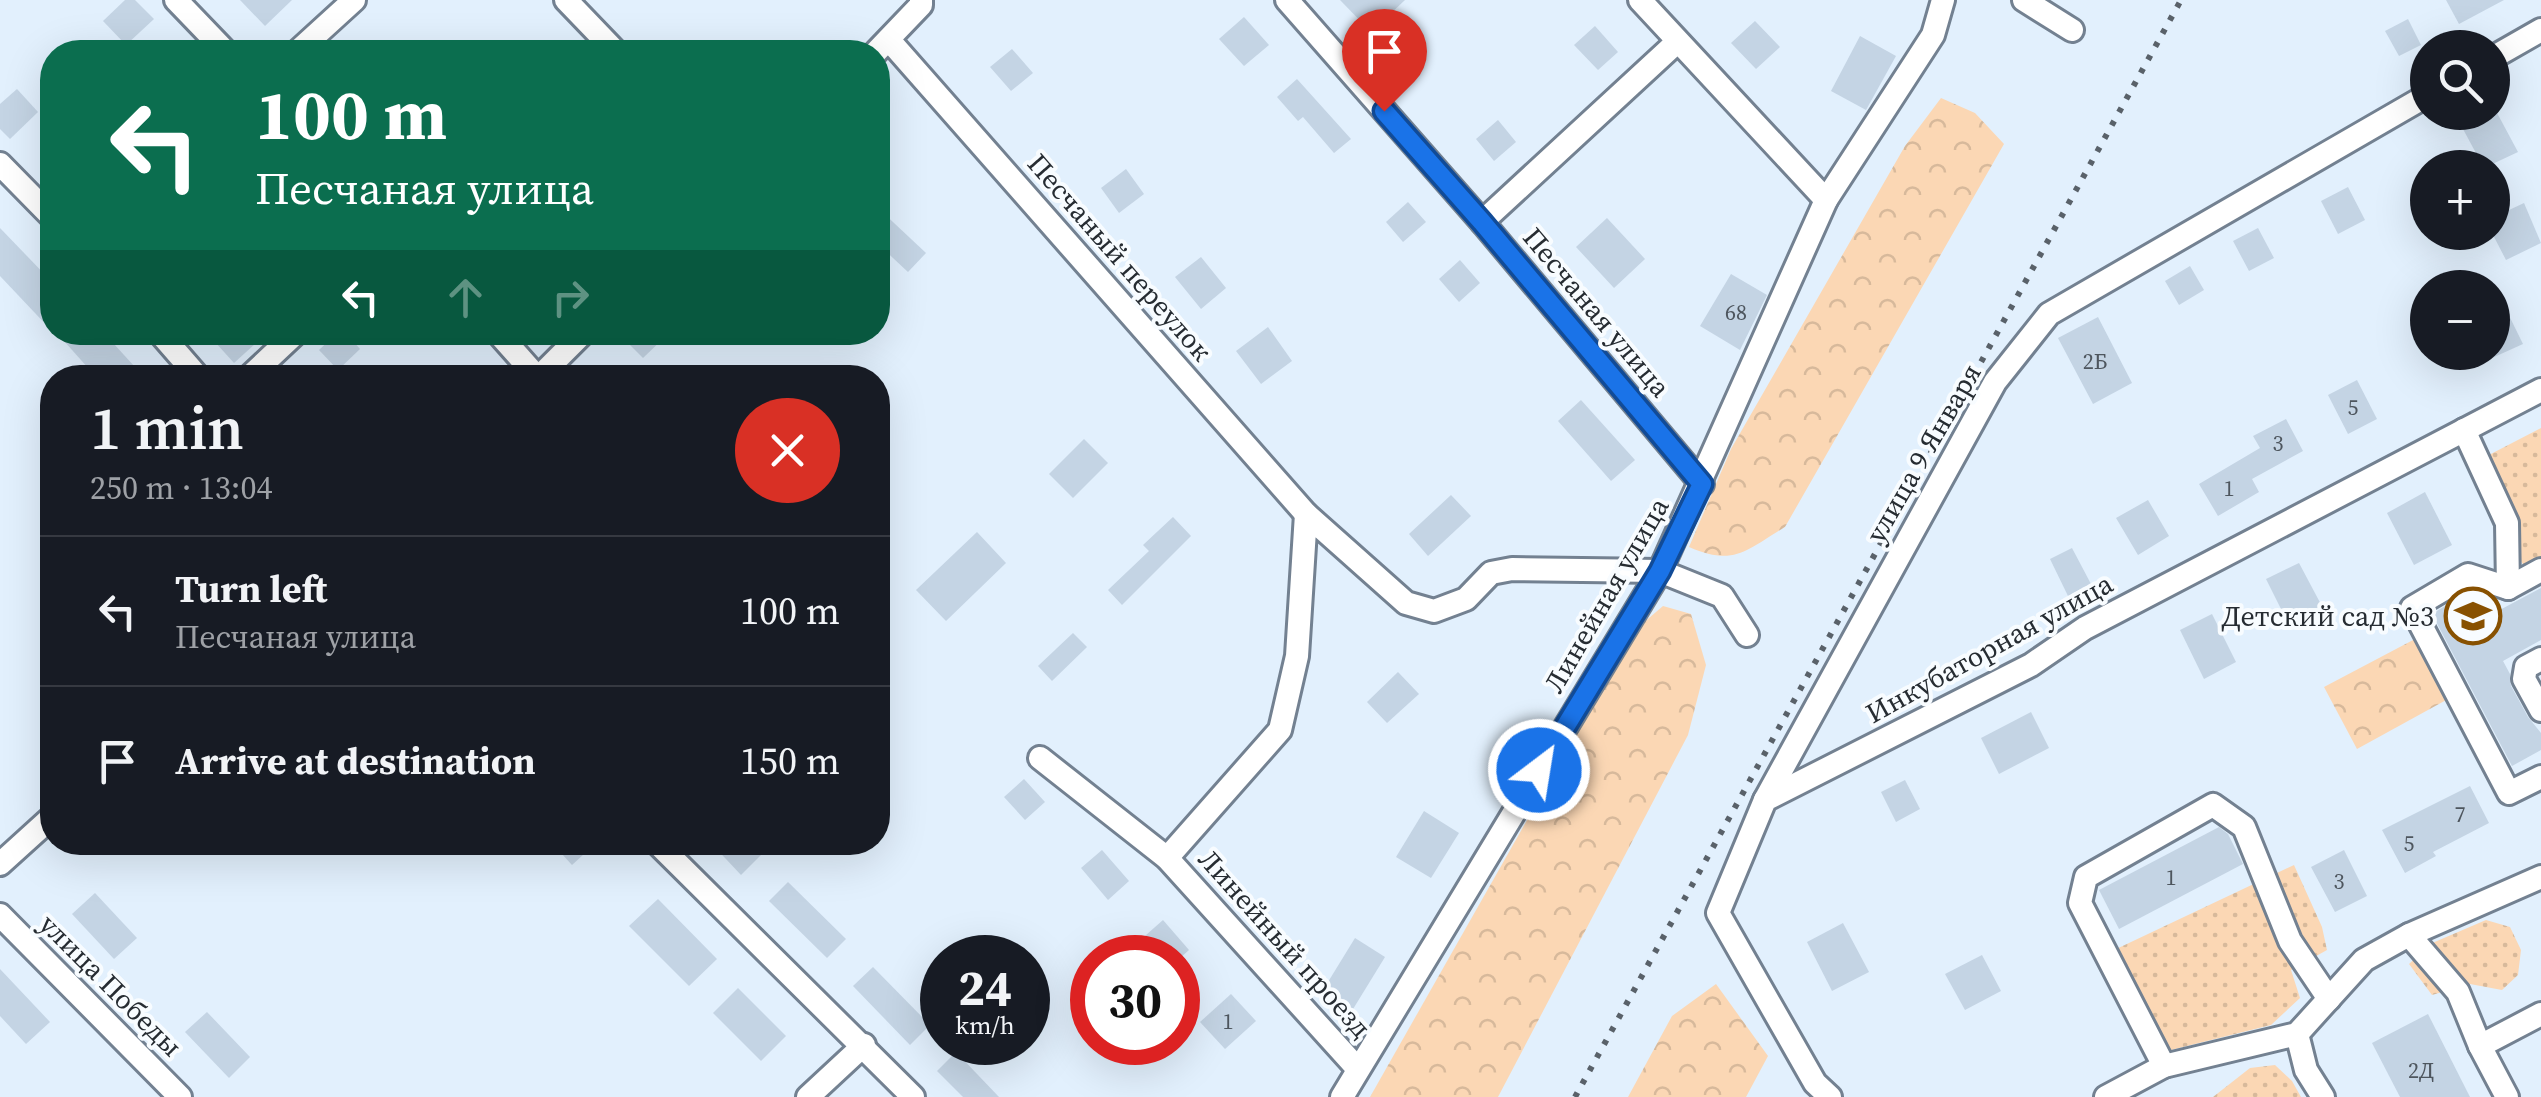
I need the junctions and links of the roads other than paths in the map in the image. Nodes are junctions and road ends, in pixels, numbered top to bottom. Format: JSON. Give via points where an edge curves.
{"nodes":[{"id":1,"x":176,"y":0,"type":"edge"},
{"id":2,"x":354,"y":0,"type":"edge"},
{"id":3,"x":566,"y":0,"type":"edge"},
{"id":4,"x":921,"y":0,"type":"edge"},
{"id":5,"x":1287,"y":0,"type":"edge"},
{"id":6,"x":1640,"y":0,"type":"edge"},
{"id":7,"x":1943,"y":0,"type":"edge"},
{"id":8,"x":2024,"y":0,"type":"edge"},
{"id":9,"x":2072,"y":30,"type":"dead end"},
{"id":10,"x":2541,"y":30,"type":"edge"},
{"id":11,"x":214,"y":40,"type":"edge"},
{"id":12,"x":311,"y":40,"type":"edge"},
{"id":13,"x":604,"y":40,"type":"edge"},
{"id":14,"x":888,"y":40,"type":"edge"},
{"id":15,"x":1677,"y":42,"type":"junction"},
{"id":16,"x":2510,"y":48,"type":"edge"},
{"id":17,"x":890,"y":54,"type":"edge"},
{"id":18,"x":2410,"y":105,"type":"edge"},
{"id":19,"x":0,"y":164,"type":"edge"},
{"id":20,"x":1826,"y":200,"type":"junction"},
{"id":21,"x":40,"y":204,"type":"edge"},
{"id":22,"x":1482,"y":222,"type":"junction"},
{"id":23,"x":171,"y":345,"type":"edge"},
{"id":24,"x":282,"y":345,"type":"edge"},
{"id":25,"x":509,"y":345,"type":"edge"},
{"id":26,"x":571,"y":345,"type":"edge"},
{"id":27,"x":188,"y":365,"type":"edge"},
{"id":28,"x":262,"y":365,"type":"edge"},
{"id":29,"x":526,"y":365,"type":"edge"},
{"id":30,"x":551,"y":365,"type":"edge"},
{"id":31,"x":2541,"y":390,"type":"edge"},
{"id":32,"x":2464,"y":430,"type":"junction"},
{"id":33,"x":1702,"y":484,"type":"junction"},
{"id":34,"x":1306,"y":514,"type":"junction"},
{"id":35,"x":2541,"y":570,"type":"edge"},
{"id":36,"x":1660,"y":571,"type":"junction"},
{"id":37,"x":2508,"y":588,"type":"junction"},
{"id":38,"x":1747,"y":635,"type":"dead end"},
{"id":39,"x":2541,"y":659,"type":"edge"},
{"id":40,"x":2541,"y":710,"type":"edge"},
{"id":41,"x":1040,"y":758,"type":"dead end"},
{"id":42,"x":2541,"y":777,"type":"edge"},
{"id":43,"x":1765,"y":800,"type":"junction"},
{"id":44,"x":40,"y":828,"type":"edge"},
{"id":45,"x":669,"y":855,"type":"edge"},
{"id":46,"x":1168,"y":858,"type":"junction"},
{"id":47,"x":0,"y":864,"type":"edge"},
{"id":48,"x":2541,"y":877,"type":"edge"},
{"id":49,"x":0,"y":915,"type":"edge"},
{"id":50,"x":2409,"y":935,"type":"junction"},
{"id":51,"x":2329,"y":999,"type":"junction"},
{"id":52,"x":2541,"y":1014,"type":"edge"},
{"id":53,"x":2297,"y":1034,"type":"junction"},
{"id":54,"x":864,"y":1045,"type":"junction"},
{"id":55,"x":2480,"y":1046,"type":"junction"},
{"id":56,"x":2164,"y":1066,"type":"junction"},
{"id":57,"x":1357,"y":1068,"type":"junction"},
{"id":58,"x":180,"y":1097,"type":"edge"},
{"id":59,"x":808,"y":1097,"type":"edge"},
{"id":60,"x":914,"y":1097,"type":"edge"},
{"id":61,"x":1342,"y":1097,"type":"edge"},
{"id":62,"x":1830,"y":1097,"type":"edge"},
{"id":63,"x":2106,"y":1097,"type":"edge"},
{"id":64,"x":2323,"y":1097,"type":"edge"},
{"id":65,"x":2506,"y":1097,"type":"edge"}],
"edges":[{"from":1,"to":11,"type":"street"},
{"from":2,"to":12,"type":"street"},
{"from":3,"to":13,"type":"street"},
{"from":4,"to":14,"type":"street"},
{"from":5,"to":22,"type":"street","name":"Песчаная улица"},
{"from":6,"to":15,"type":"street"},
{"from":7,"to":20,"type":"street","name":"Линейная улица","via":[[1933,35]]},
{"from":8,"to":9,"type":"street"},
{"from":10,"to":16,"type":"street"},
{"from":15,"to":20,"type":"street"},
{"from":15,"to":22,"type":"street"},
{"from":17,"to":34,"type":"street","name":"Песчаный переулок"},
{"from":18,"to":43,"type":"street","name":"улица 9 Января","via":[[2049,314],[1994,382]]},
{"from":19,"to":21,"type":"street"},
{"from":20,"to":33,"type":"street","name":"Линейная улица"},
{"from":22,"to":33,"type":"street","name":"Песчаная улица"},
{"from":23,"to":27,"type":"street"},
{"from":24,"to":28,"type":"street"},
{"from":25,"to":29,"type":"street"},
{"from":26,"to":30,"type":"street"},
{"from":31,"to":32,"type":"street","name":"Инкубаторная улица"},
{"from":32,"to":37,"type":"street","via":[[2507,523]]},
{"from":32,"to":43,"type":"street","name":"Инкубаторная улица","via":[[2086,628],[2031,665]]},
{"from":33,"to":36,"type":"street","name":"Линейная улица"},
{"from":34,"to":36,"type":"street","via":[[1406,602],[1434,610],[1466,599],[1491,574],[1512,569]]},
{"from":34,"to":46,"type":"street","name":"Линейный проезд","via":[[1297,656],[1280,730]]},
{"from":35,"to":37,"type":"street"},
{"from":36,"to":38,"type":"street","via":[[1722,596]]},
{"from":36,"to":57,"type":"street","name":"Линейная улица"},
{"from":37,"to":42,"type":"street","via":[[2468,575],[2412,608],[2509,793]]},
{"from":39,"to":40,"type":"street","via":[[2526,667],[2524,678]]},
{"from":41,"to":46,"type":"street","name":"Линейный проезд"},
{"from":43,"to":62,"type":"street","via":[[1718,913]]},
{"from":44,"to":47,"type":"street"},
{"from":45,"to":54,"type":"street"},
{"from":46,"to":57,"type":"street","name":"Линейный проезд"},
{"from":48,"to":50,"type":"street"},
{"from":49,"to":58,"type":"street","name":"улица Победы"},
{"from":50,"to":51,"type":"street","via":[[2364,960]]},
{"from":50,"to":55,"type":"street","via":[[2458,992]]},
{"from":51,"to":53,"type":"street"},
{"from":51,"to":56,"type":"street","via":[[2290,941],[2244,827],[2213,805],[2086,877],[2080,903]]},
{"from":52,"to":55,"type":"street"},
{"from":53,"to":56,"type":"street"},
{"from":53,"to":64,"type":"street","via":[[2306,1070]]},
{"from":54,"to":59,"type":"street"},
{"from":54,"to":60,"type":"street"},
{"from":55,"to":65,"type":"street"},
{"from":56,"to":63,"type":"street"},
{"from":57,"to":61,"type":"street","name":"Линейная улица"}]}
